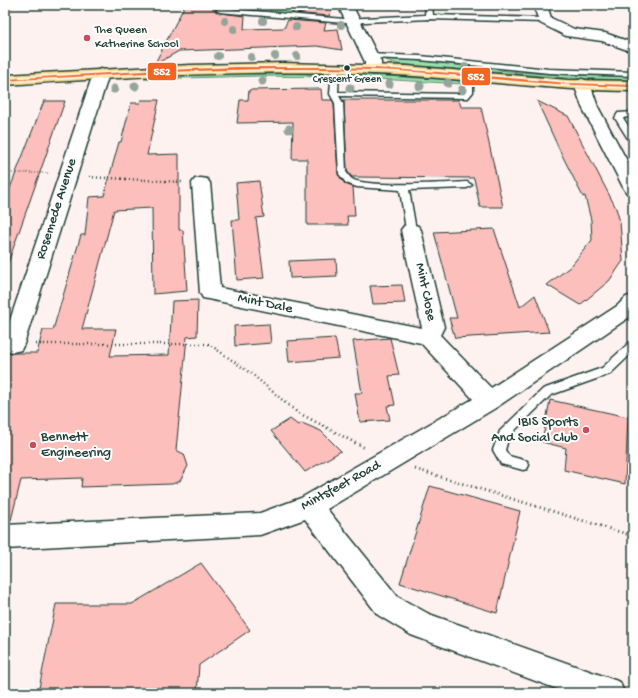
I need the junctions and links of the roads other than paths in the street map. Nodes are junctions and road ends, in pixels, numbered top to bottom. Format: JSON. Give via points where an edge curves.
{"nodes":[{"id":1,"x":345,"y":5,"type":"edge"},
{"id":2,"x":429,"y":5,"type":"edge"},
{"id":3,"x":540,"y":5,"type":"edge"},
{"id":4,"x":220,"y":10,"type":"dead end"},
{"id":5,"x":429,"y":17,"type":"junction"},
{"id":6,"x":545,"y":20,"type":"junction"},
{"id":7,"x":353,"y":21,"type":"junction"},
{"id":8,"x":633,"y":48,"type":"edge"},
{"id":9,"x":371,"y":62,"type":"junction"},
{"id":10,"x":335,"y":68,"type":"junction"},
{"id":11,"x":100,"y":74,"type":"junction"},
{"id":12,"x":633,"y":74,"type":"edge"},
{"id":13,"x":469,"y":75,"type":"junction"},
{"id":14,"x":5,"y":80,"type":"edge"},
{"id":15,"x":582,"y":84,"type":"junction"},
{"id":16,"x":633,"y":86,"type":"edge"},
{"id":17,"x":334,"y":94,"type":"junction"},
{"id":18,"x":633,"y":114,"type":"edge"},
{"id":19,"x":633,"y":140,"type":"edge"},
{"id":20,"x":631,"y":180,"type":"edge"},
{"id":21,"x":200,"y":183,"type":"road end"},
{"id":22,"x":467,"y":185,"type":"dead end"},
{"id":23,"x":404,"y":187,"type":"junction"},
{"id":24,"x":411,"y":230,"type":"joint"},
{"id":25,"x":633,"y":302,"type":"edge"},
{"id":26,"x":428,"y":337,"type":"junction"},
{"id":27,"x":13,"y":344,"type":"road end"},
{"id":28,"x":633,"y":346,"type":"edge"},
{"id":29,"x":489,"y":401,"type":"junction"},
{"id":30,"x":523,"y":465,"type":"dead end"},
{"id":31,"x":310,"y":506,"type":"junction"},
{"id":32,"x":5,"y":537,"type":"edge"},
{"id":33,"x":609,"y":693,"type":"edge"}],
"edges":[{"from":1,"to":7,"type":"street"},
{"from":2,"to":5,"type":"lane"},
{"from":3,"to":6,"type":"street"},
{"from":4,"to":7,"type":"lane"},
{"from":5,"to":6,"type":"lane"},
{"from":5,"to":7,"type":"lane"},
{"from":6,"to":8,"type":"street","via":[[571,33],[605,37]]},
{"from":7,"to":9,"type":"street"},
{"from":9,"to":10,"type":"highway"},
{"from":9,"to":12,"type":"lane","via":[[420,58],[549,71]]},
{"from":9,"to":13,"type":"highway"},
{"from":10,"to":11,"type":"highway","via":[[248,68]]},
{"from":10,"to":17,"type":"lane"},
{"from":11,"to":14,"type":"highway"},
{"from":11,"to":27,"type":"street","name":"Rosemede Avenue","via":[[75,175]]},
{"from":13,"to":15,"type":"highway"},
{"from":13,"to":17,"type":"lane","via":[[469,92],[465,96]]},
{"from":15,"to":16,"type":"highway"},
{"from":15,"to":20,"type":"street","via":[[590,106]]},
{"from":17,"to":23,"type":"lane","via":[[339,103],[342,172],[345,177],[349,182],[360,185]]},
{"from":18,"to":19,"type":"lane","via":[[621,115],[619,118]]},
{"from":21,"to":26,"type":"street","name":"Mint Dale","via":[[210,293]]},
{"from":22,"to":23,"type":"lane"},
{"from":23,"to":24,"type":"lane"},
{"from":24,"to":26,"type":"street","name":"Mint Close","via":[[433,327]]},
{"from":25,"to":29,"type":"street","name":"Mintsfeet Road"},
{"from":26,"to":29,"type":"street","name":"Mint Close"},
{"from":28,"to":30,"type":"lane","via":[[606,371],[547,392],[504,434],[500,450],[505,460]]},
{"from":29,"to":31,"type":"street","name":"Mintsfeet Road"},
{"from":31,"to":32,"type":"street","name":"Mintsfeet Road","via":[[260,524]]},
{"from":31,"to":33,"type":"street","via":[[388,606],[421,625]]}]}
